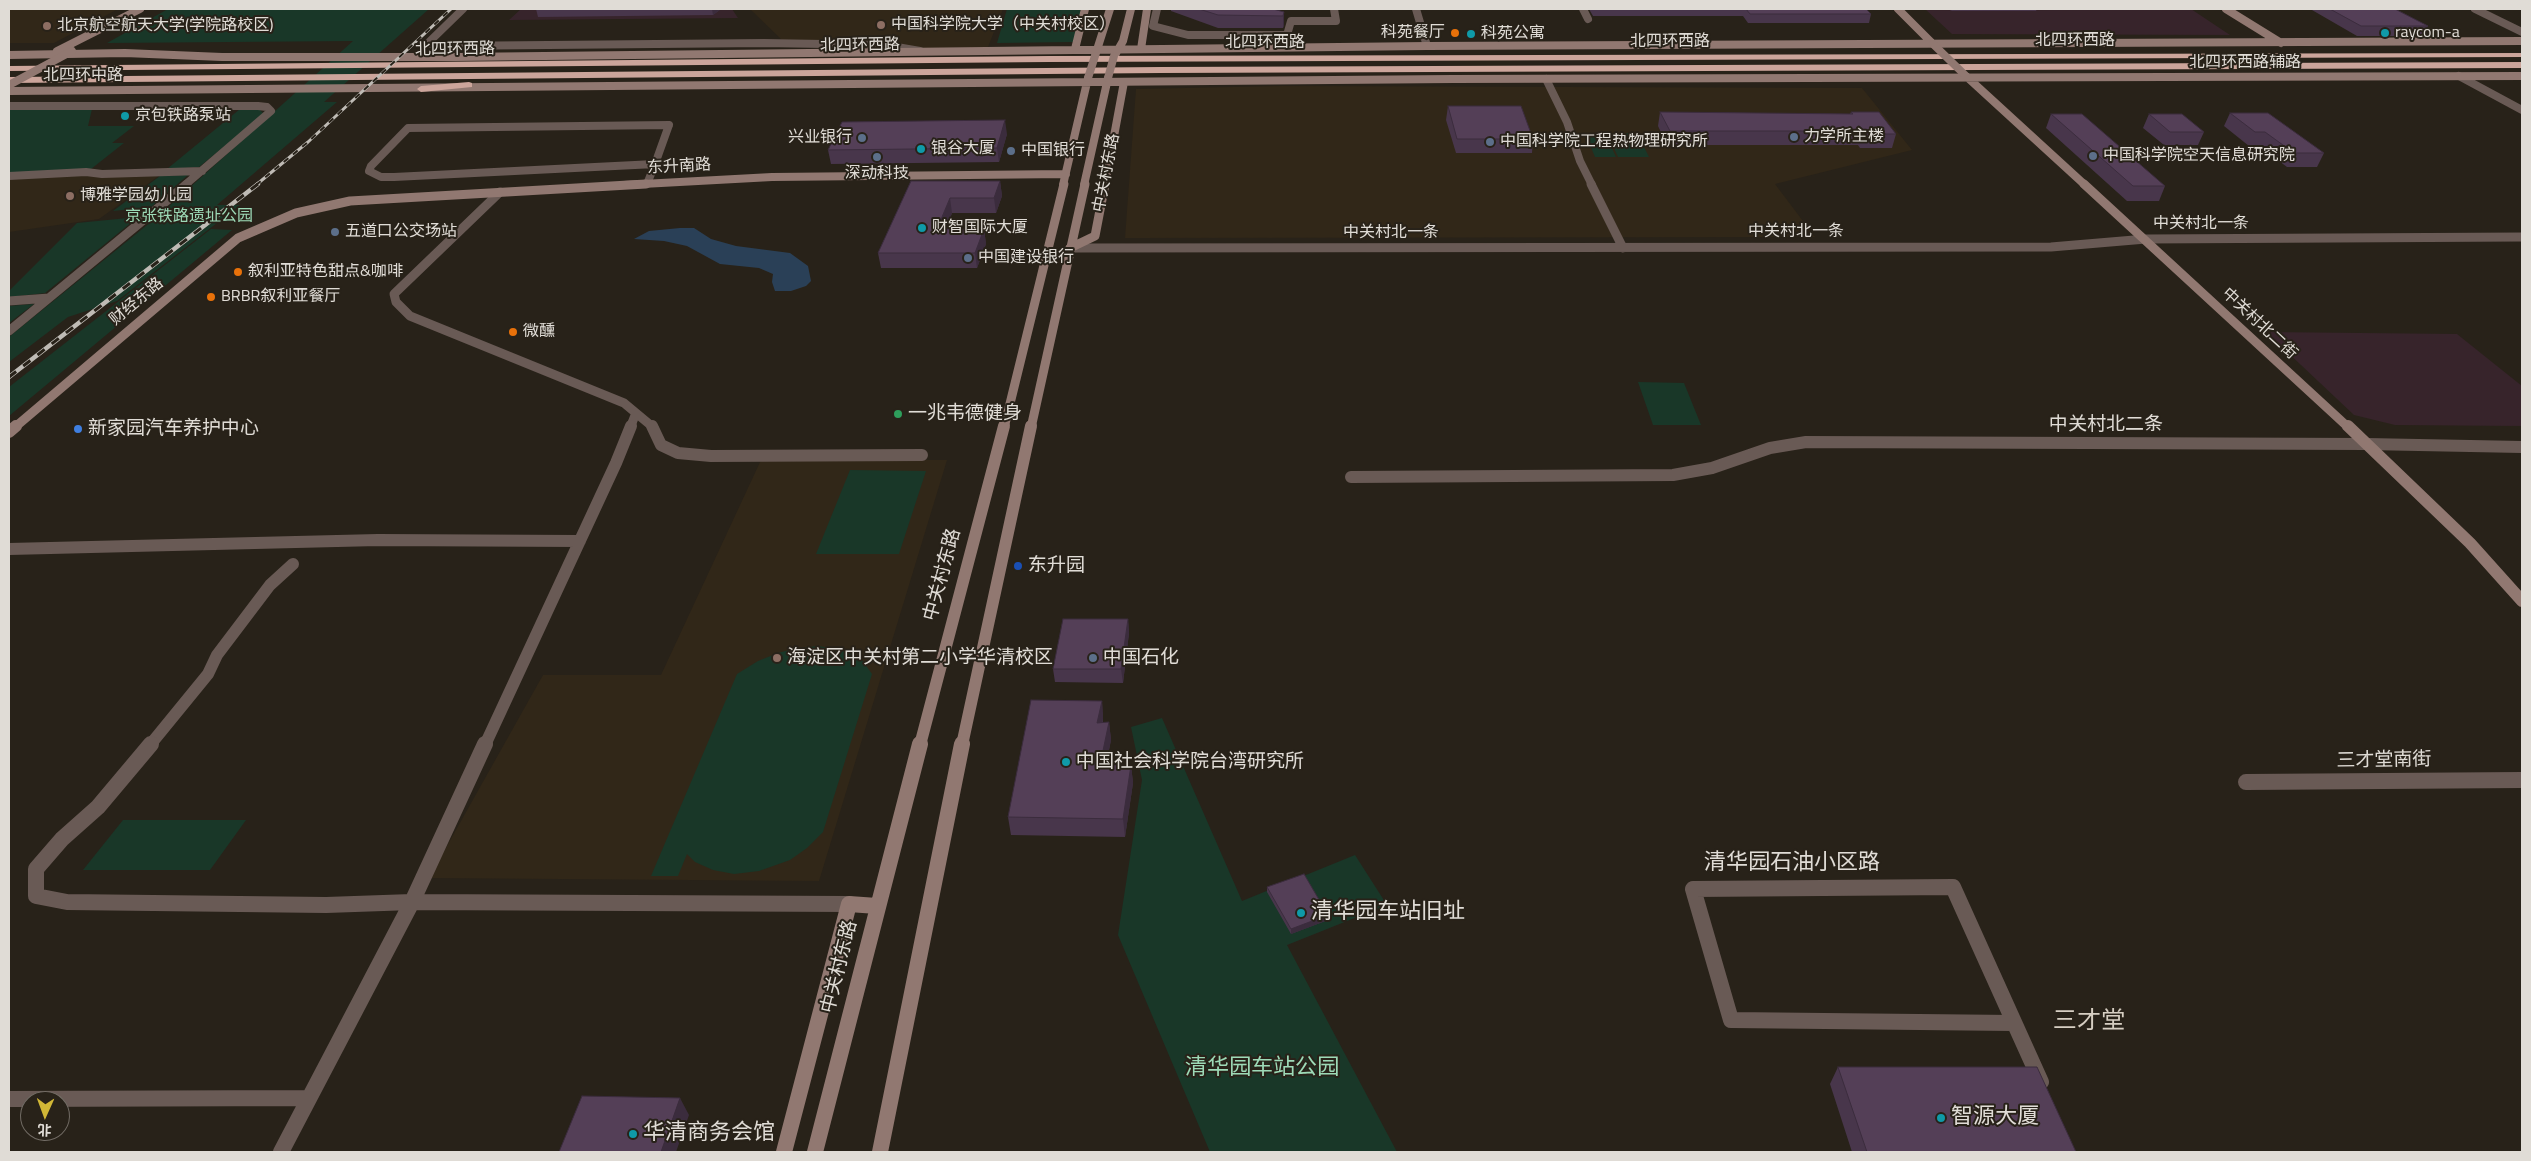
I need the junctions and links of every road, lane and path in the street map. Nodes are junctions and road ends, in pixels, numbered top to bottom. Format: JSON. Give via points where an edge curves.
{"nodes":[{"id":1,"x":140,"y":9,"type":"edge"},
{"id":2,"x":151,"y":9,"type":"edge"},
{"id":3,"x":463,"y":9,"type":"edge"},
{"id":4,"x":1085,"y":9,"type":"edge"},
{"id":5,"x":1110,"y":9,"type":"edge"},
{"id":6,"x":1131,"y":9,"type":"edge"},
{"id":7,"x":1147,"y":9,"type":"edge"},
{"id":8,"x":1157,"y":9,"type":"edge"},
{"id":9,"x":1334,"y":9,"type":"edge"},
{"id":10,"x":1416,"y":9,"type":"edge"},
{"id":11,"x":1583,"y":9,"type":"edge"},
{"id":12,"x":1898,"y":9,"type":"edge"},
{"id":13,"x":2226,"y":9,"type":"edge"},
{"id":14,"x":2475,"y":9,"type":"edge"},
{"id":15,"x":1283,"y":19,"type":"edge"},
{"id":16,"x":1588,"y":19,"type":"dead end"},
{"id":17,"x":1291,"y":21,"type":"junction"},
{"id":18,"x":2522,"y":32,"type":"edge"},
{"id":19,"x":2522,"y":41,"type":"edge"},
{"id":20,"x":1933,"y":44,"type":"junction"},
{"id":21,"x":2281,"y":44,"type":"junction"},
{"id":22,"x":523,"y":46,"type":"junction"},
{"id":23,"x":1427,"y":46,"type":"junction"},
{"id":24,"x":9,"y":47,"type":"edge"},
{"id":25,"x":2522,"y":47,"type":"edge"},
{"id":26,"x":69,"y":48,"type":"junction"},
{"id":27,"x":1075,"y":49,"type":"junction"},
{"id":28,"x":1142,"y":49,"type":"junction"},
{"id":29,"x":924,"y":51,"type":"junction"},
{"id":30,"x":870,"y":52,"type":"junction"},
{"id":31,"x":1116,"y":52,"type":"junction"},
{"id":32,"x":1096,"y":53,"type":"junction"},
{"id":33,"x":125,"y":54,"type":"joint"},
{"id":34,"x":9,"y":55,"type":"edge"},
{"id":35,"x":2297,"y":55,"type":"junction"},
{"id":36,"x":2522,"y":55,"type":"edge"},
{"id":37,"x":456,"y":57,"type":"junction"},
{"id":38,"x":583,"y":63,"type":"junction"},
{"id":39,"x":2522,"y":65,"type":"edge"},
{"id":40,"x":9,"y":69,"type":"edge"},
{"id":41,"x":588,"y":74,"type":"junction"},
{"id":42,"x":2459,"y":76,"type":"junction"},
{"id":43,"x":2522,"y":76,"type":"edge"},
{"id":44,"x":1967,"y":77,"type":"junction"},
{"id":45,"x":9,"y":78,"type":"edge"},
{"id":46,"x":1546,"y":79,"type":"junction"},
{"id":47,"x":1087,"y":80,"type":"junction"},
{"id":48,"x":1107,"y":80,"type":"junction"},
{"id":49,"x":1124,"y":82,"type":"junction"},
{"id":50,"x":898,"y":84,"type":"junction"},
{"id":51,"x":9,"y":86,"type":"edge"},
{"id":52,"x":421,"y":89,"type":"junction"},
{"id":53,"x":158,"y":90,"type":"junction"},
{"id":54,"x":9,"y":91,"type":"edge"},
{"id":55,"x":9,"y":106,"type":"edge"},
{"id":56,"x":2522,"y":110,"type":"edge"},
{"id":57,"x":655,"y":164,"type":"junction"},
{"id":58,"x":202,"y":171,"type":"junction"},
{"id":59,"x":1066,"y":174,"type":"junction"},
{"id":60,"x":9,"y":176,"type":"edge"},
{"id":61,"x":648,"y":184,"type":"junction"},
{"id":62,"x":500,"y":192,"type":"junction"},
{"id":63,"x":296,"y":214,"type":"joint"},
{"id":64,"x":2522,"y":237,"type":"edge"},
{"id":65,"x":2146,"y":239,"type":"junction"},
{"id":66,"x":1070,"y":248,"type":"junction"},
{"id":67,"x":1623,"y":248,"type":"junction"},
{"id":68,"x":50,"y":298,"type":"junction"},
{"id":69,"x":9,"y":302,"type":"edge"},
{"id":70,"x":9,"y":331,"type":"edge"},
{"id":71,"x":636,"y":413,"type":"junction"},
{"id":72,"x":9,"y":432,"type":"edge"},
{"id":73,"x":2367,"y":444,"type":"junction"},
{"id":74,"x":2522,"y":447,"type":"edge"},
{"id":75,"x":922,"y":455,"type":"dead end"},
{"id":76,"x":1351,"y":477,"type":"dead end"},
{"id":77,"x":580,"y":541,"type":"junction"},
{"id":78,"x":9,"y":549,"type":"edge"},
{"id":79,"x":293,"y":564,"type":"dead end"},
{"id":80,"x":2522,"y":601,"type":"edge"},
{"id":81,"x":2522,"y":780,"type":"edge"},
{"id":82,"x":2246,"y":782,"type":"dead end"},
{"id":83,"x":412,"y":902,"type":"junction"},
{"id":84,"x":849,"y":904,"type":"junction"},
{"id":85,"x":877,"y":906,"type":"junction"},
{"id":86,"x":2013,"y":1023,"type":"junction"},
{"id":87,"x":309,"y":1098,"type":"junction"},
{"id":88,"x":9,"y":1099,"type":"edge"},
{"id":89,"x":2050,"y":1100,"type":"edge"},
{"id":90,"x":281,"y":1152,"type":"edge"},
{"id":91,"x":784,"y":1152,"type":"edge"},
{"id":92,"x":815,"y":1152,"type":"edge"},
{"id":93,"x":880,"y":1152,"type":"edge"}],
"edges":[{"from":1,"to":26,"type":"street"},
{"from":2,"to":26,"type":"street","via":[[81,46]]},
{"from":3,"to":22,"type":"street","via":[[428,43],[440,46]]},
{"from":4,"to":27,"type":"street"},
{"from":5,"to":32,"type":"street","name":"中关村东路"},
{"from":6,"to":31,"type":"street","name":"中关村东路","via":[[1123,41]]},
{"from":7,"to":28,"type":"street"},
{"from":8,"to":17,"type":"street","via":[[1153,26],[1188,34],[1287,35]]},
{"from":9,"to":17,"type":"street","via":[[1336,21]]},
{"from":10,"to":23,"type":"street"},
{"from":11,"to":16,"type":"street"},
{"from":12,"to":20,"type":"street","name":"中关村北二街"},
{"from":13,"to":21,"type":"street"},
{"from":14,"to":18,"type":"street"},
{"from":15,"to":17,"type":"street"},
{"from":19,"to":21,"type":"street","name":"北四环西路辅路"},
{"from":20,"to":21,"type":"street","name":"北四环西路"},
{"from":20,"to":23,"type":"street","name":"北四环西路"},
{"from":20,"to":44,"type":"street","name":"中关村北二街","bridge":true},
{"from":22,"to":29,"type":"street","via":[[764,43],[885,45]]},
{"from":22,"to":30,"type":"street","via":[[864,48]]},
{"from":23,"to":28,"type":"street","name":"北四环西路"},
{"from":24,"to":26,"type":"street"},
{"from":25,"to":35,"type":"highway","via":[[2410,48]]},
{"from":26,"to":45,"type":"street","via":[[57,51]]},
{"from":26,"to":51,"type":"street","bridge":true},
{"from":27,"to":29,"type":"street","name":"北四环西路"},
{"from":27,"to":32,"type":"street","name":"北四环西路"},
{"from":28,"to":31,"type":"street","name":"北四环西路"},
{"from":29,"to":30,"type":"street","name":"北四环西路"},
{"from":30,"to":37,"type":"street","name":"北四环西路"},
{"from":31,"to":32,"type":"street","name":"北四环西路"},
{"from":31,"to":48,"type":"street","name":"中关村东路","bridge":true},
{"from":32,"to":47,"type":"street","name":"中关村东路","bridge":true},
{"from":33,"to":34,"type":"street","name":"北四环中路"},
{"from":33,"to":37,"type":"street","name":"北四环西路"},
{"from":35,"to":36,"type":"highway","name":"北四环西路"},
{"from":35,"to":38,"type":"highway","name":"北四环西路"},
{"from":37,"to":38,"type":"highway"},
{"from":38,"to":40,"type":"highway","name":"北四环西路"},
{"from":39,"to":41,"type":"highway","name":"北四环西路"},
{"from":41,"to":45,"type":"highway","name":"北四环西路"},
{"from":41,"to":52,"type":"highway"},
{"from":42,"to":43,"type":"street","name":"北四环西路辅路"},
{"from":42,"to":44,"type":"street","name":"北四环西路辅路"},
{"from":42,"to":56,"type":"street"},
{"from":44,"to":46,"type":"street","name":"北四环西路"},
{"from":44,"to":65,"type":"street","name":"中关村北二街"},
{"from":46,"to":49,"type":"street","name":"北四环西路"},
{"from":46,"to":67,"type":"street","via":[[1568,122],[1580,161]]},
{"from":47,"to":48,"type":"street","name":"北四环西路"},
{"from":47,"to":50,"type":"street","name":"北四环西路"},
{"from":47,"to":59,"type":"street","name":"中关村东路"},
{"from":48,"to":49,"type":"street","name":"北四环西路"},
{"from":48,"to":66,"type":"street","name":"中关村东路"},
{"from":49,"to":66,"type":"street","name":"中关村东路","via":[[1095,236]]},
{"from":50,"to":52,"type":"street","name":"北四环西路"},
{"from":50,"to":53,"type":"street","via":[[834,90],[370,97],[198,97]]},
{"from":52,"to":53,"type":"street","name":"北四环西路"},
{"from":53,"to":54,"type":"street","name":"北四环中路"},
{"from":55,"to":58,"type":"street","via":[[258,106],[271,112]]},
{"from":57,"to":57,"type":"street","via":[[669,125],[408,128],[371,166],[370,171],[381,177],[394,177]]},
{"from":57,"to":61,"type":"street"},
{"from":58,"to":60,"type":"street"},
{"from":58,"to":68,"type":"street"},
{"from":59,"to":61,"type":"street","name":"东升南路","via":[[772,177]]},
{"from":59,"to":85,"type":"street","name":"中关村东路","via":[[1009,408]]},
{"from":61,"to":62,"type":"street","name":"东升南路"},
{"from":62,"to":63,"type":"street","name":"东升南路","via":[[350,201]]},
{"from":62,"to":71,"type":"street","via":[[394,294],[396,302],[410,316],[624,403]]},
{"from":63,"to":72,"type":"street","name":"财经东路","via":[[238,238]]},
{"from":64,"to":65,"type":"street","name":"中关村北一条"},
{"from":65,"to":67,"type":"street","name":"中关村北一条","via":[[2051,247]]},
{"from":65,"to":73,"type":"street","name":"中关村北二街"},
{"from":66,"to":67,"type":"street","name":"中关村北一条"},
{"from":66,"to":93,"type":"street","name":"中关村东路","via":[[971,702]]},
{"from":68,"to":69,"type":"street"},
{"from":68,"to":70,"type":"street"},
{"from":71,"to":75,"type":"street","via":[[654,428],[661,445],[678,453],[711,456]]},
{"from":71,"to":77,"type":"street"},
{"from":73,"to":74,"type":"street","name":"中关村北二条"},
{"from":73,"to":76,"type":"street","name":"中关村北二条","via":[[1806,442],[1770,448],[1694,472],[1651,477]]},
{"from":73,"to":80,"type":"street","name":"中关村北二街","via":[[2470,543]]},
{"from":77,"to":78,"type":"street","via":[[378,540]]},
{"from":77,"to":83,"type":"street"},
{"from":79,"to":83,"type":"street","via":[[270,585],[217,655],[208,674],[123,779],[36,869],[36,896],[67,902],[326,905]]},
{"from":81,"to":82,"type":"street","name":"三才堂南街"},
{"from":83,"to":84,"type":"street"},
{"from":83,"to":87,"type":"street"},
{"from":84,"to":85,"type":"street"},
{"from":84,"to":91,"type":"street","name":"中关村东路"},
{"from":85,"to":92,"type":"street","name":"中关村东路"},
{"from":86,"to":86,"type":"street","name":"清华园石油小区路","via":[[1953,887],[1693,889],[1731,1020]]},
{"from":86,"to":89,"type":"street","name":"清华园石油小区路"},
{"from":87,"to":88,"type":"street"},
{"from":87,"to":90,"type":"street"}]}
